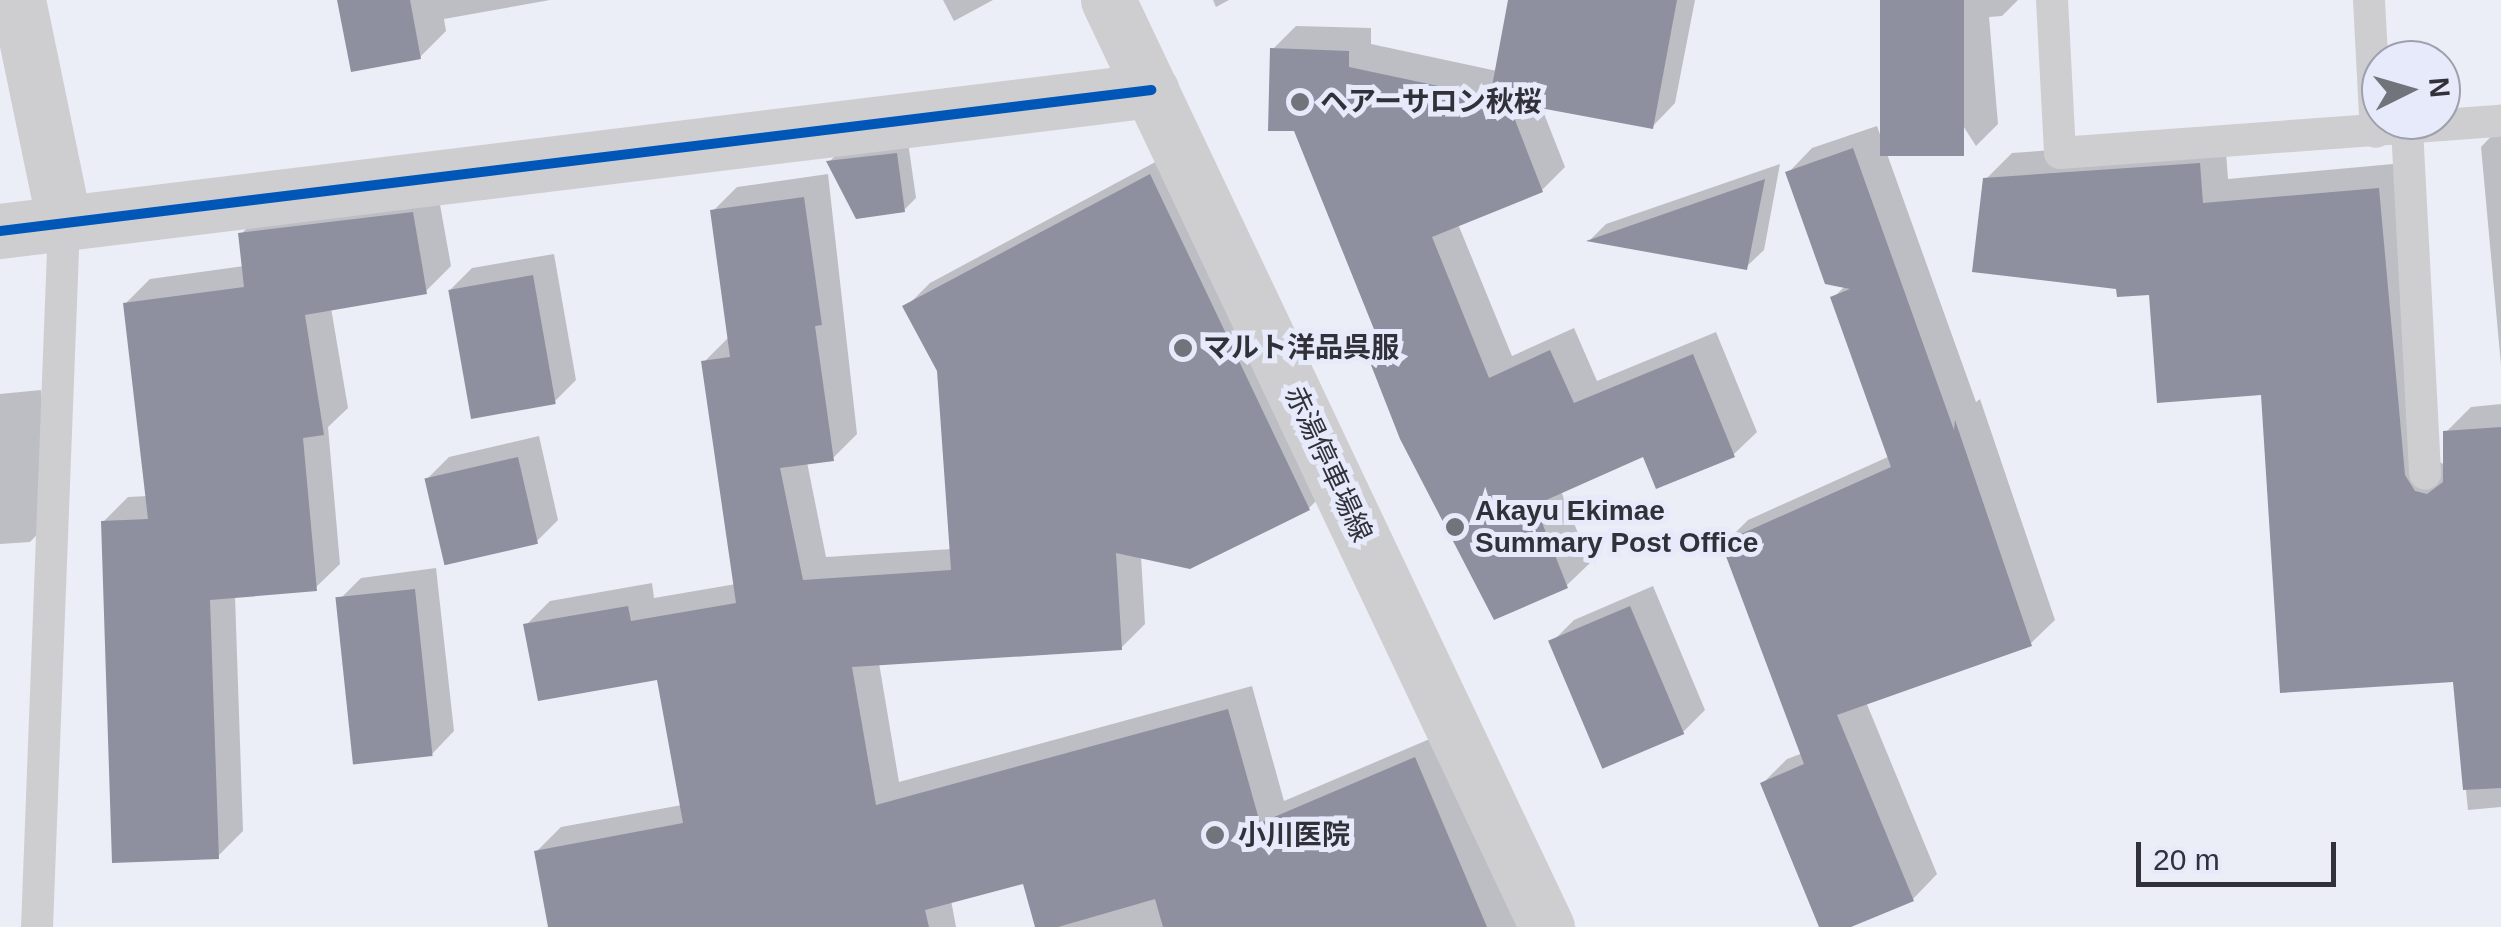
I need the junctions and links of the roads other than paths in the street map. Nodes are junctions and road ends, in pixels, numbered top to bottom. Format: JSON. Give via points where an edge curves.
{"nodes":[{"id":1,"x":18,"y":0,"type":"edge"},
{"id":2,"x":1108,"y":0,"type":"edge"},
{"id":3,"x":2052,"y":0,"type":"edge"},
{"id":4,"x":2370,"y":0,"type":"edge"},
{"id":5,"x":2376,"y":40,"type":"edge"},
{"id":6,"x":1151,"y":90,"type":"junction"},
{"id":7,"x":2501,"y":121,"type":"edge"},
{"id":8,"x":2461,"y":124,"type":"edge"},
{"id":9,"x":2361,"y":132,"type":"edge"},
{"id":10,"x":2392,"y":140,"type":"edge"},
{"id":11,"x":64,"y":223,"type":"junction"},
{"id":12,"x":0,"y":231,"type":"edge"},
{"id":13,"x":2425,"y":474,"type":"dead end"},
{"id":14,"x":38,"y":927,"type":"edge"},
{"id":15,"x":1547,"y":927,"type":"edge"}],
"edges":[{"from":1,"to":11,"type":"street"},
{"from":2,"to":6,"type":"street","name":"赤湯停車場線"},
{"from":3,"to":9,"type":"lane","via":[[2060,154]]},
{"from":4,"to":5,"type":"lane"},
{"from":6,"to":11,"type":"street"},
{"from":6,"to":15,"type":"street","name":"赤湯停車場線"},
{"from":7,"to":8,"type":"lane"},
{"from":10,"to":13,"type":"lane"},
{"from":11,"to":12,"type":"street"},
{"from":11,"to":14,"type":"lane"}]}
